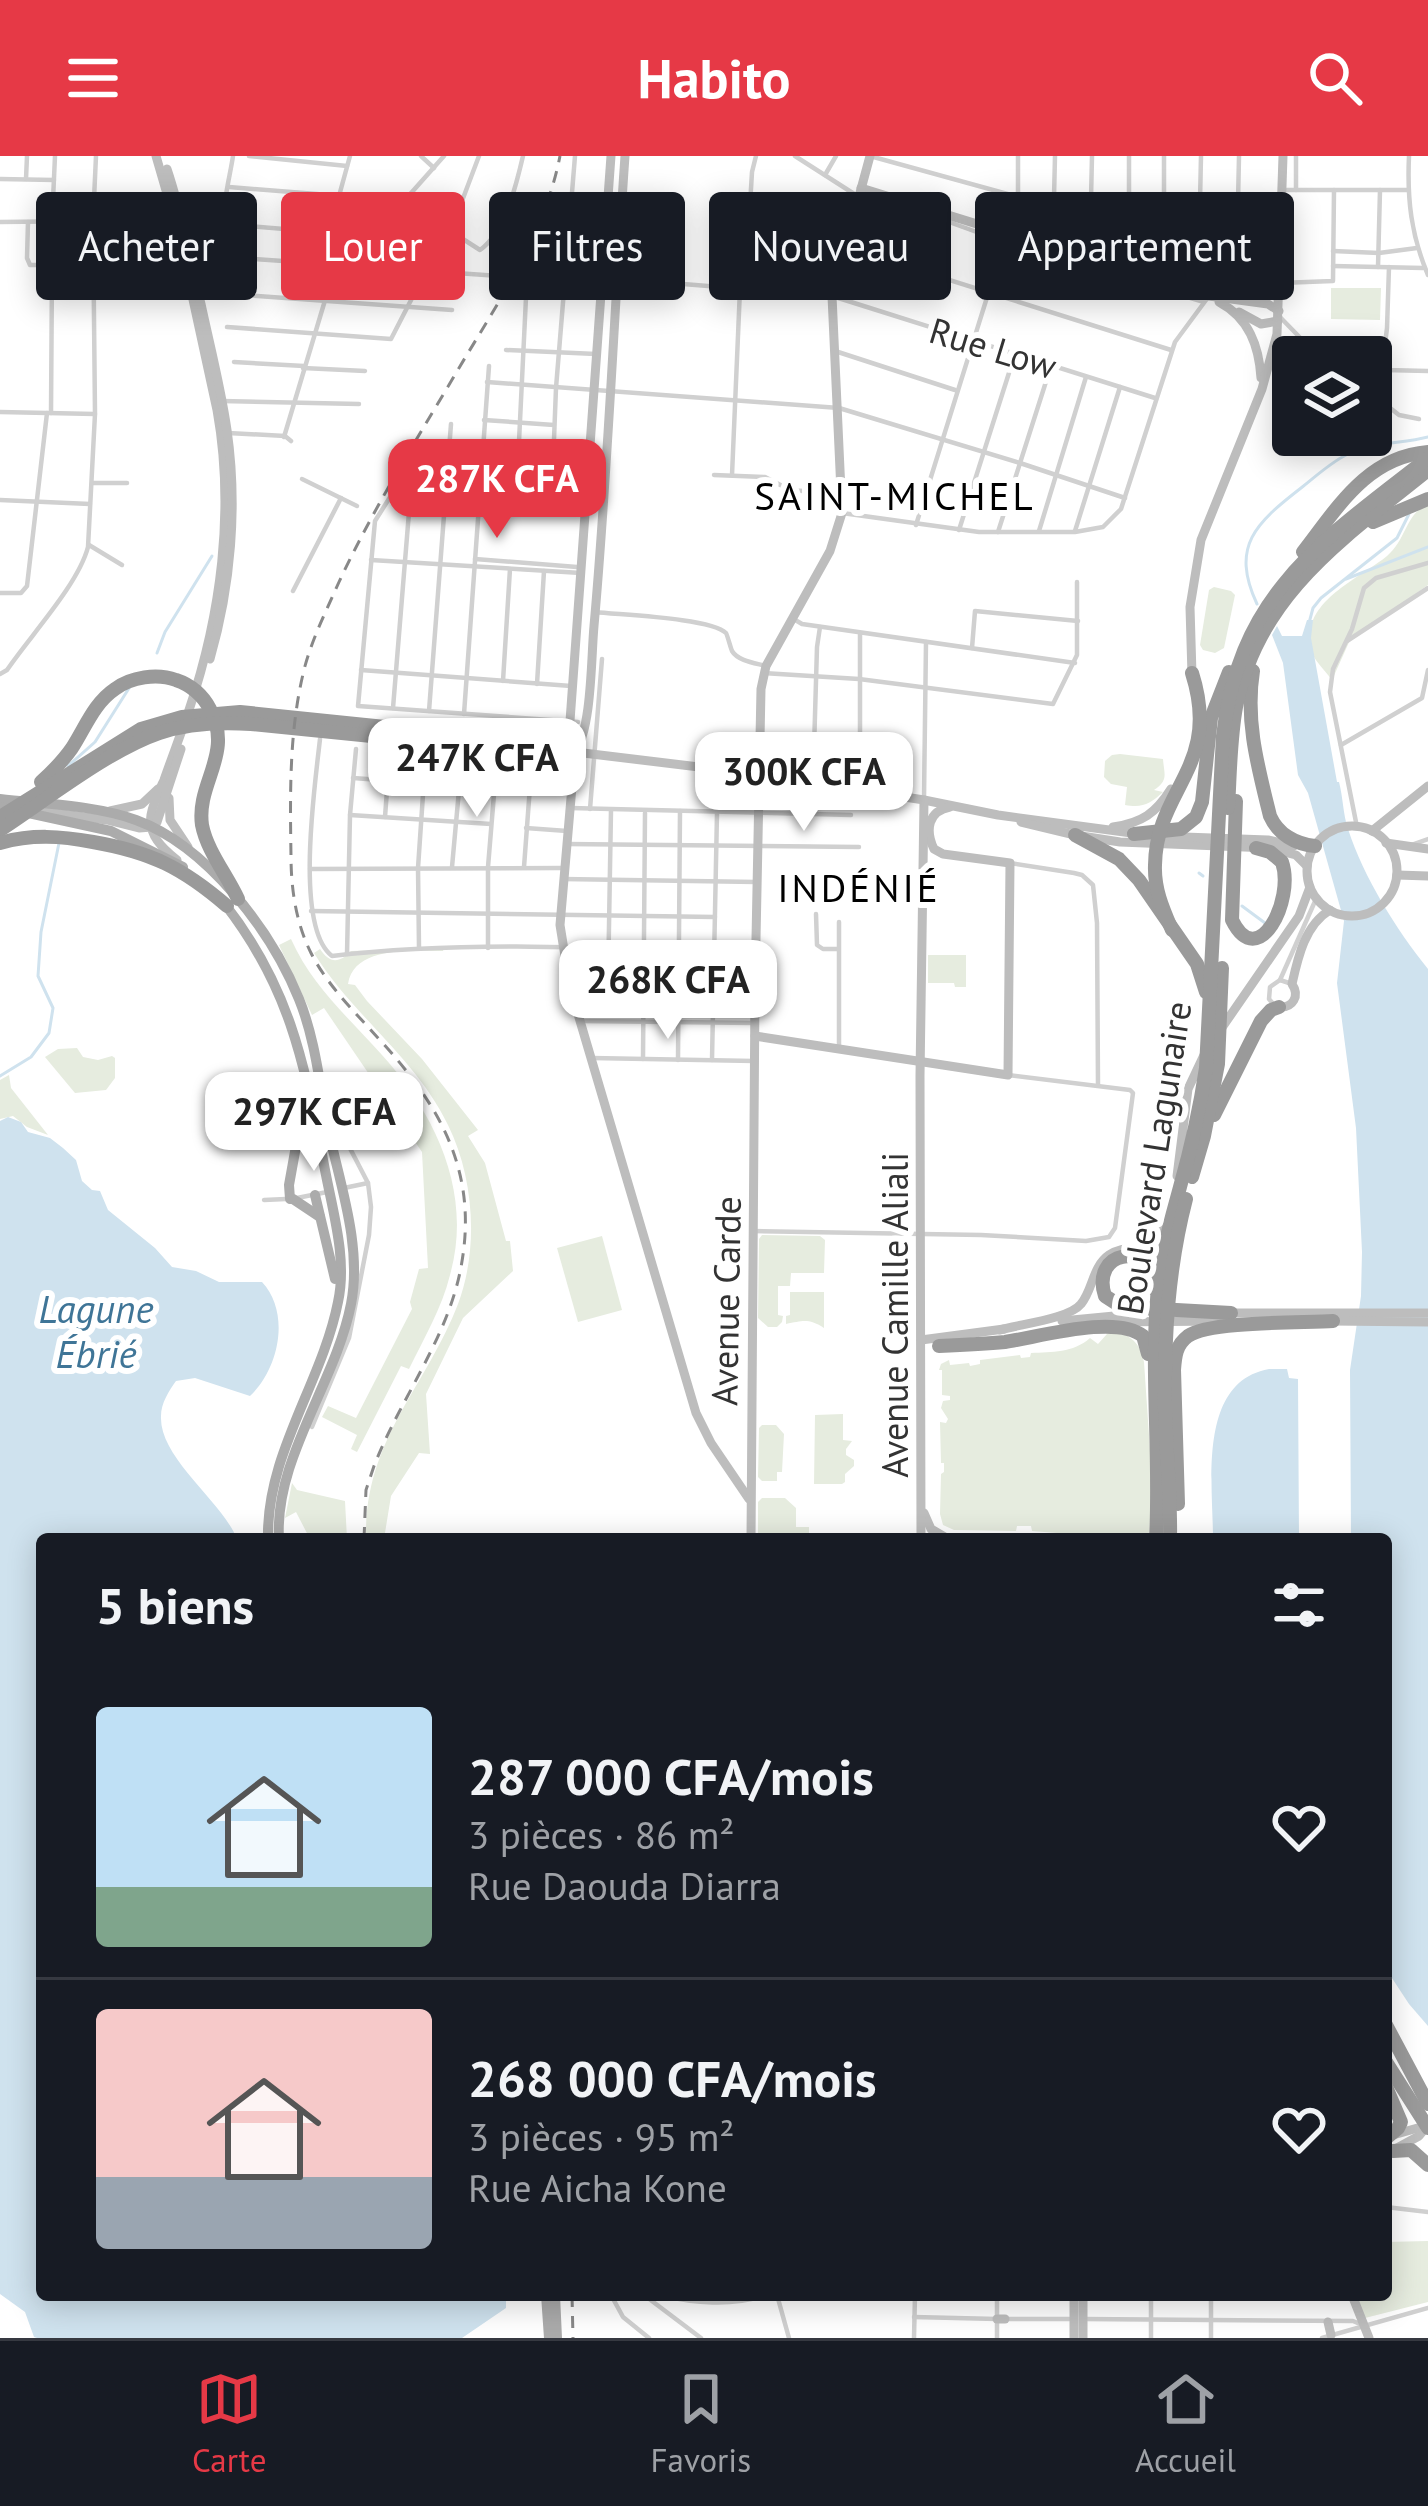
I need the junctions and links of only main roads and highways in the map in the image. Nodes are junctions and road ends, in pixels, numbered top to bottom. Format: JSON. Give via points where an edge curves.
{"nodes":[{"id":1,"x":159,"y":156,"type":"edge"},
{"id":2,"x":611,"y":156,"type":"edge"},
{"id":3,"x":625,"y":156,"type":"edge"},
{"id":4,"x":1283,"y":156,"type":"edge"},
{"id":5,"x":867,"y":157,"type":"edge"},
{"id":6,"x":608,"y":192,"type":"edge"},
{"id":7,"x":621,"y":192,"type":"edge"},
{"id":8,"x":860,"y":192,"type":"edge"},
{"id":9,"x":1283,"y":192,"type":"edge"},
{"id":10,"x":607,"y":300,"type":"edge"},
{"id":11,"x":609,"y":300,"type":"edge"},
{"id":12,"x":832,"y":300,"type":"edge"},
{"id":13,"x":1210,"y":300,"type":"edge"},
{"id":14,"x":1220,"y":300,"type":"edge"},
{"id":15,"x":1266,"y":300,"type":"edge"},
{"id":16,"x":1280,"y":300,"type":"edge"},
{"id":17,"x":1258,"y":303,"type":"junction"},
{"id":18,"x":1229,"y":307,"type":"junction"},
{"id":19,"x":1279,"y":316,"type":"junction"},
{"id":20,"x":1262,"y":389,"type":"junction"},
{"id":21,"x":603,"y":391,"type":"junction"},
{"id":22,"x":1428,"y":455,"type":"edge"},
{"id":23,"x":1428,"y":470,"type":"edge"},
{"id":24,"x":1428,"y":499,"type":"edge"},
{"id":25,"x":1352,"y":532,"type":"junction"},
{"id":26,"x":1292,"y":571,"type":"junction"},
{"id":27,"x":1253,"y":640,"type":"junction"},
{"id":28,"x":1192,"y":673,"type":"junction"},
{"id":29,"x":1222,"y":686,"type":"junction"},
{"id":30,"x":327,"y":731,"type":"junction"},
{"id":31,"x":574,"y":752,"type":"junction"},
{"id":32,"x":758,"y":775,"type":"junction"},
{"id":33,"x":166,"y":785,"type":"junction"},
{"id":34,"x":1428,"y":786,"type":"edge"},
{"id":35,"x":924,"y":800,"type":"junction"},
{"id":36,"x":954,"y":806,"type":"junction"},
{"id":37,"x":0,"y":808,"type":"edge"},
{"id":38,"x":22,"y":810,"type":"junction"},
{"id":39,"x":97,"y":812,"type":"junction"},
{"id":40,"x":998,"y":815,"type":"junction"},
{"id":41,"x":1228,"y":815,"type":"junction"},
{"id":42,"x":1102,"y":828,"type":"junction"},
{"id":43,"x":0,"y":830,"type":"edge"},
{"id":44,"x":1372,"y":832,"type":"junction"},
{"id":45,"x":154,"y":833,"type":"junction"},
{"id":46,"x":1134,"y":834,"type":"junction"},
{"id":47,"x":1075,"y":836,"type":"junction"},
{"id":48,"x":0,"y":843,"type":"edge"},
{"id":49,"x":1386,"y":843,"type":"junction"},
{"id":50,"x":1315,"y":846,"type":"junction"},
{"id":51,"x":1256,"y":848,"type":"junction"},
{"id":52,"x":934,"y":849,"type":"junction"},
{"id":53,"x":1428,"y":849,"type":"edge"},
{"id":54,"x":192,"y":854,"type":"junction"},
{"id":55,"x":1226,"y":859,"type":"junction"},
{"id":56,"x":924,"y":866,"type":"junction"},
{"id":57,"x":1307,"y":866,"type":"junction"},
{"id":58,"x":189,"y":870,"type":"junction"},
{"id":59,"x":1396,"y":874,"type":"junction"},
{"id":60,"x":1428,"y":876,"type":"edge"},
{"id":61,"x":1310,"y":887,"type":"junction"},
{"id":62,"x":232,"y":903,"type":"junction"},
{"id":63,"x":1333,"y":912,"type":"junction"},
{"id":64,"x":1172,"y":930,"type":"junction"},
{"id":65,"x":1279,"y":1007,"type":"joint"},
{"id":66,"x":1210,"y":1009,"type":"junction"},
{"id":67,"x":755,"y":1030,"type":"junction"},
{"id":68,"x":311,"y":1040,"type":"junction"},
{"id":69,"x":303,"y":1062,"type":"junction"},
{"id":70,"x":921,"y":1063,"type":"junction"},
{"id":71,"x":942,"y":1066,"type":"junction"},
{"id":72,"x":921,"y":1091,"type":"junction"},
{"id":73,"x":341,"y":1131,"type":"road end"},
{"id":74,"x":1204,"y":1136,"type":"junction"},
{"id":75,"x":333,"y":1178,"type":"junction"},
{"id":76,"x":315,"y":1195,"type":"road end"},
{"id":77,"x":1174,"y":1196,"type":"junction"},
{"id":78,"x":338,"y":1202,"type":"junction"},
{"id":79,"x":321,"y":1218,"type":"junction"},
{"id":80,"x":1171,"y":1219,"type":"junction"},
{"id":81,"x":339,"y":1301,"type":"junction"},
{"id":82,"x":1231,"y":1313,"type":"joint"},
{"id":83,"x":1129,"y":1314,"type":"junction"},
{"id":84,"x":1428,"y":1317,"type":"edge"},
{"id":85,"x":1333,"y":1321,"type":"junction"},
{"id":86,"x":1156,"y":1322,"type":"junction"},
{"id":87,"x":1000,"y":1330,"type":"junction"},
{"id":88,"x":921,"y":1344,"type":"junction"},
{"id":89,"x":939,"y":1346,"type":"junction"},
{"id":90,"x":1156,"y":1419,"type":"junction"},
{"id":91,"x":312,"y":1427,"type":"road end"},
{"id":92,"x":290,"y":1473,"type":"junction"},
{"id":93,"x":921,"y":1502,"type":"junction"},
{"id":94,"x":752,"y":1504,"type":"junction"},
{"id":95,"x":268,"y":1533,"type":"edge"},
{"id":96,"x":279,"y":1533,"type":"edge"},
{"id":97,"x":751,"y":1533,"type":"edge"},
{"id":98,"x":921,"y":1533,"type":"edge"},
{"id":99,"x":937,"y":1533,"type":"edge"},
{"id":100,"x":1156,"y":1533,"type":"edge"},
{"id":101,"x":1173,"y":1533,"type":"edge"},
{"id":102,"x":1173,"y":1533,"type":"edge"},
{"id":103,"x":1392,"y":2034,"type":"edge"},
{"id":104,"x":1392,"y":2071,"type":"edge"},
{"id":105,"x":1426,"y":2094,"type":"edge"},
{"id":106,"x":1392,"y":2098,"type":"edge"},
{"id":107,"x":1395,"y":2104,"type":"junction"},
{"id":108,"x":1428,"y":2126,"type":"edge"},
{"id":109,"x":1392,"y":2138,"type":"edge"},
{"id":110,"x":1392,"y":2144,"type":"edge"},
{"id":111,"x":1392,"y":2146,"type":"edge"},
{"id":112,"x":1428,"y":2164,"type":"edge"},
{"id":113,"x":547,"y":2301,"type":"edge"},
{"id":114,"x":555,"y":2301,"type":"edge"},
{"id":115,"x":1079,"y":2301,"type":"edge"},
{"id":116,"x":1354,"y":2301,"type":"edge"},
{"id":117,"x":1328,"y":2322,"type":"road end"},
{"id":118,"x":1367,"y":2332,"type":"edge"},
{"id":119,"x":1326,"y":2337,"type":"edge"},
{"id":120,"x":553,"y":2338,"type":"edge"},
{"id":121,"x":1078,"y":2338,"type":"edge"}],
"edges":[{"from":1,"to":33,"type":"main road","via":[[217,410],[224,485],[218,599]]},
{"from":1,"to":33,"type":"main road","via":[[177,200],[222,400],[232,515],[214,646]]},
{"from":2,"to":6,"type":"main road"},
{"from":3,"to":7,"type":"main road"},
{"from":4,"to":9,"type":"main road"},
{"from":5,"to":8,"type":"main road"},
{"from":10,"to":21,"type":"main road","via":[[598,354]]},
{"from":11,"to":21,"type":"main road"},
{"from":12,"to":32,"type":"main road","name":"Avenue Carde","via":[[842,513],[822,568],[765,669]]},
{"from":13,"to":18,"type":"main road"},
{"from":14,"to":17,"type":"main road"},
{"from":15,"to":17,"type":"main road"},
{"from":16,"to":19,"type":"main road"},
{"from":17,"to":19,"type":"main road"},
{"from":18,"to":19,"type":"main road","via":[[1261,324]]},
{"from":18,"to":20,"type":"main road","via":[[1256,344]]},
{"from":19,"to":20,"type":"main road"},
{"from":20,"to":28,"type":"main road","via":[[1201,540],[1190,607]]},
{"from":21,"to":31,"type":"main road","via":[[590,470]]},
{"from":21,"to":31,"type":"main road","via":[[595,612],[586,722]]},
{"from":22,"to":26,"type":"highway"},
{"from":22,"to":26,"type":"highway","via":[[1408,454],[1364,478]]},
{"from":23,"to":25,"type":"highway"},
{"from":24,"to":25,"type":"highway"},
{"from":25,"to":27,"type":"highway","via":[[1299,579]]},
{"from":26,"to":27,"type":"highway"},
{"from":27,"to":29,"type":"highway"},
{"from":27,"to":41,"type":"highway","via":[[1232,736]]},
{"from":27,"to":41,"type":"highway","via":[[1225,717]]},
{"from":27,"to":50,"type":"highway","via":[[1250,715],[1270,816],[1286,836]]},
{"from":28,"to":29,"type":"highway","via":[[1209,689]]},
{"from":28,"to":42,"type":"main road","via":[[1194,730],[1176,781],[1150,816]]},
{"from":28,"to":64,"type":"highway","via":[[1201,728],[1155,864]]},
{"from":29,"to":46,"type":"highway","via":[[1196,817],[1181,829]]},
{"from":30,"to":31,"type":"highway"},
{"from":30,"to":37,"type":"highway","via":[[224,712],[157,723]]},
{"from":30,"to":43,"type":"highway","via":[[227,722],[159,733]]},
{"from":31,"to":32,"type":"main road"},
{"from":31,"to":94,"type":"main road","via":[[560,914],[570,987],[696,1413]]},
{"from":32,"to":35,"type":"main road"},
{"from":32,"to":67,"type":"main road","name":"Avenue Carde"},
{"from":33,"to":39,"type":"main road","via":[[142,804]]},
{"from":33,"to":45,"type":"main road","via":[[151,814]]},
{"from":33,"to":54,"type":"main road","via":[[170,820]]},
{"from":34,"to":44,"type":"main road"},
{"from":35,"to":36,"type":"main road"},
{"from":35,"to":56,"type":"main road","name":"Avenue Camille Aliali"},
{"from":36,"to":40,"type":"main road"},
{"from":36,"to":52,"type":"main road","via":[[935,812]]},
{"from":37,"to":38,"type":"main road"},
{"from":37,"to":39,"type":"main road"},
{"from":37,"to":62,"type":"highway","via":[[55,770],[116,688],[169,678],[193,689],[214,717],[217,760],[202,824]]},
{"from":38,"to":45,"type":"main road"},
{"from":38,"to":58,"type":"main road","via":[[110,831]]},
{"from":39,"to":45,"type":"main road"},
{"from":40,"to":42,"type":"main road"},
{"from":40,"to":47,"type":"main road"},
{"from":41,"to":55,"type":"highway"},
{"from":42,"to":46,"type":"main road"},
{"from":44,"to":49,"type":"main road"},
{"from":44,"to":50,"type":"main road","via":[[1336,830]]},
{"from":45,"to":54,"type":"main road"},
{"from":45,"to":58,"type":"main road"},
{"from":46,"to":50,"type":"main road"},
{"from":47,"to":51,"type":"main road"},
{"from":47,"to":64,"type":"highway","via":[[1130,869]]},
{"from":48,"to":62,"type":"highway","via":[[39,836],[132,849]]},
{"from":49,"to":53,"type":"main road"},
{"from":49,"to":59,"type":"main road"},
{"from":50,"to":57,"type":"main road"},
{"from":51,"to":55,"type":"highway","via":[[1280,859],[1286,880],[1275,923],[1256,937],[1232,920]]},
{"from":51,"to":57,"type":"main road","via":[[1284,850]]},
{"from":52,"to":56,"type":"main road"},
{"from":52,"to":71,"type":"main road","via":[[1010,863],[1007,1075]]},
{"from":54,"to":62,"type":"main road"},
{"from":55,"to":66,"type":"highway","name":"Boulevard Lagunaire"},
{"from":55,"to":74,"type":"highway","name":"Boulevard Lagunaire","via":[[1218,1064]]},
{"from":56,"to":70,"type":"main road","name":"Avenue Camille Aliali"},
{"from":57,"to":61,"type":"main road"},
{"from":58,"to":62,"type":"main road"},
{"from":59,"to":60,"type":"main road"},
{"from":59,"to":63,"type":"main road","via":[[1373,910]]},
{"from":61,"to":63,"type":"main road"},
{"from":61,"to":77,"type":"main road","via":[[1299,916],[1197,1067]]},
{"from":62,"to":68,"type":"main road","via":[[287,976]]},
{"from":62,"to":69,"type":"main road","via":[[276,985]]},
{"from":63,"to":65,"type":"main road","via":[[1306,937],[1294,1000]]},
{"from":64,"to":66,"type":"highway","via":[[1197,964]]},
{"from":65,"to":74,"type":"highway","via":[[1261,1022]]},
{"from":66,"to":80,"type":"highway","name":"Boulevard Lagunaire","via":[[1202,1096]]},
{"from":67,"to":70,"type":"main road"},
{"from":67,"to":94,"type":"main road","name":"Avenue Carde"},
{"from":68,"to":73,"type":"main road"},
{"from":68,"to":75,"type":"main road"},
{"from":69,"to":75,"type":"main road"},
{"from":69,"to":79,"type":"main road","via":[[291,1199]]},
{"from":70,"to":71,"type":"main road"},
{"from":70,"to":72,"type":"main road","name":"Avenue Camille Aliali"},
{"from":71,"to":72,"type":"main road","via":[[926,1074]]},
{"from":72,"to":88,"type":"main road","name":"Avenue Camille Aliali"},
{"from":74,"to":101,"type":"highway","name":"Boulevard Lagunaire","via":[[1169,1280]]},
{"from":75,"to":78,"type":"main road"},
{"from":76,"to":79,"type":"main road"},
{"from":77,"to":80,"type":"highway"},
{"from":77,"to":87,"type":"main road","via":[[1154,1242],[1108,1256],[1075,1310]]},
{"from":78,"to":81,"type":"main road"},
{"from":78,"to":92,"type":"main road","via":[[352,1245],[351,1305]]},
{"from":79,"to":81,"type":"main road"},
{"from":80,"to":86,"type":"highway","name":"Boulevard Lagunaire"},
{"from":81,"to":95,"type":"main road","via":[[276,1474]]},
{"from":82,"to":83,"type":"highway"},
{"from":82,"to":84,"type":"main road"},
{"from":83,"to":85,"type":"main road"},
{"from":83,"to":86,"type":"highway","via":[[1108,1300],[1101,1279],[1115,1259],[1130,1256],[1151,1270]]},
{"from":83,"to":87,"type":"main road"},
{"from":83,"to":89,"type":"main road"},
{"from":84,"to":85,"type":"main road"},
{"from":85,"to":102,"type":"highway","via":[[1211,1328],[1178,1347]]},
{"from":86,"to":90,"type":"highway","name":"Boulevard Lagunaire"},
{"from":87,"to":88,"type":"main road"},
{"from":88,"to":89,"type":"main road"},
{"from":88,"to":93,"type":"main road","name":"Avenue Camille Aliali"},
{"from":89,"to":90,"type":"highway","via":[[1132,1329],[1148,1346]]},
{"from":90,"to":100,"type":"highway","name":"Boulevard Lagunaire"},
{"from":91,"to":92,"type":"main road"},
{"from":92,"to":96,"type":"main road"},
{"from":93,"to":98,"type":"main road","name":"Avenue Camille Aliali"},
{"from":93,"to":99,"type":"main road"},
{"from":94,"to":97,"type":"main road","name":"Avenue Carde"},
{"from":103,"to":105,"type":"highway"},
{"from":104,"to":108,"type":"highway"},
{"from":105,"to":107,"type":"highway","via":[[1405,2109]]},
{"from":106,"to":107,"type":"highway"},
{"from":107,"to":109,"type":"highway","via":[[1401,2118]]},
{"from":108,"to":110,"type":"main road"},
{"from":111,"to":112,"type":"highway"},
{"from":113,"to":120,"type":"main road"},
{"from":114,"to":120,"type":"main road"},
{"from":115,"to":121,"type":"main road"},
{"from":116,"to":118,"type":"main road"},
{"from":117,"to":119,"type":"main road"}]}
